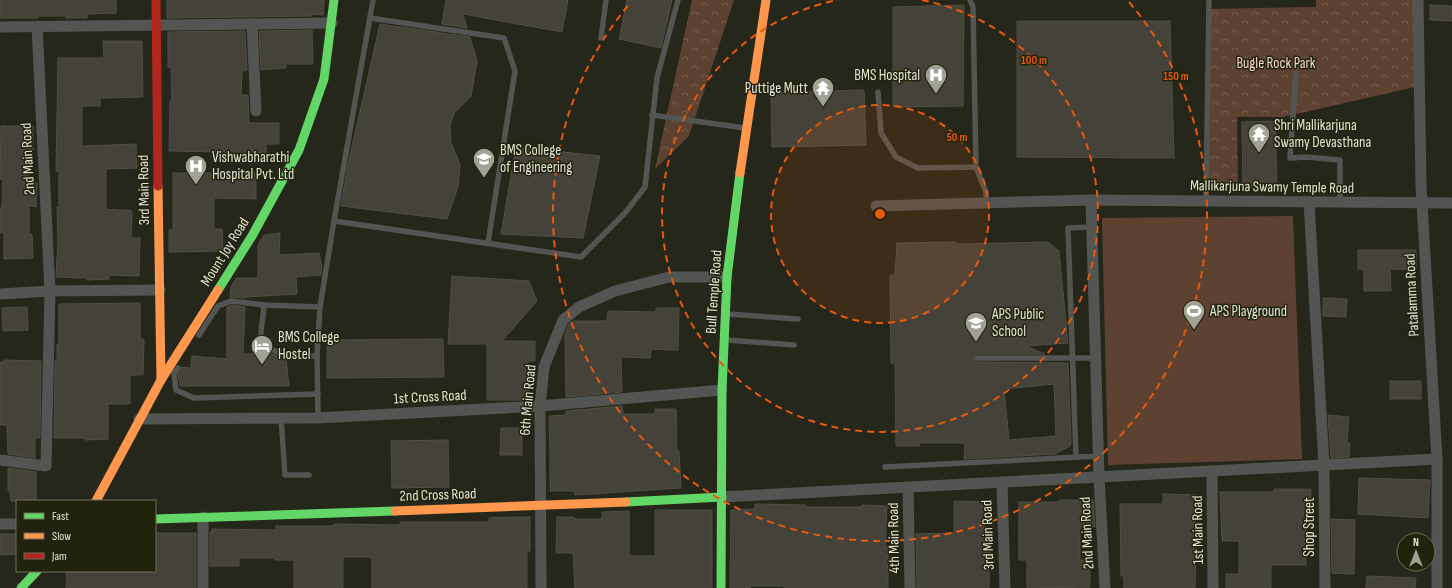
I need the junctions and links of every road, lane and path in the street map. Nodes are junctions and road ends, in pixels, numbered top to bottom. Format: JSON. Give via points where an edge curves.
{"nodes":[{"id":1,"x":156,"y":0,"type":"edge"},
{"id":2,"x":334,"y":0,"type":"edge"},
{"id":3,"x":373,"y":0,"type":"edge"},
{"id":4,"x":606,"y":0,"type":"edge"},
{"id":5,"x":678,"y":0,"type":"edge"},
{"id":6,"x":766,"y":0,"type":"edge"},
{"id":7,"x":970,"y":0,"type":"edge"},
{"id":8,"x":1209,"y":0,"type":"edge"},
{"id":9,"x":1418,"y":0,"type":"edge"},
{"id":10,"x":370,"y":18,"type":"junction"},
{"id":11,"x":332,"y":23,"type":"junction"},
{"id":12,"x":252,"y":24,"type":"junction"},
{"id":13,"x":157,"y":26,"type":"junction"},
{"id":14,"x":0,"y":27,"type":"edge"},
{"id":15,"x":37,"y":27,"type":"junction"},
{"id":16,"x":601,"y":38,"type":"dead end"},
{"id":17,"x":1296,"y":72,"type":"dead end"},
{"id":18,"x":878,"y":92,"type":"dead end"},
{"id":19,"x":256,"y":111,"type":"dead end"},
{"id":20,"x":652,"y":115,"type":"junction"},
{"id":21,"x":746,"y":128,"type":"junction"},
{"id":22,"x":976,"y":167,"type":"junction"},
{"id":23,"x":1091,"y":200,"type":"junction"},
{"id":24,"x":1206,"y":201,"type":"junction"},
{"id":25,"x":1309,"y":202,"type":"junction"},
{"id":26,"x":1340,"y":202,"type":"junction"},
{"id":27,"x":1422,"y":203,"type":"junction"},
{"id":28,"x":1452,"y":203,"type":"edge"},
{"id":29,"x":986,"y":204,"type":"junction"},
{"id":30,"x":876,"y":206,"type":"dead end"},
{"id":31,"x":334,"y":221,"type":"junction"},
{"id":32,"x":1092,"y":227,"type":"junction"},
{"id":33,"x":488,"y":243,"type":"junction"},
{"id":34,"x":727,"y":277,"type":"junction"},
{"id":35,"x":160,"y":290,"type":"junction"},
{"id":36,"x":50,"y":291,"type":"junction"},
{"id":37,"x":0,"y":294,"type":"edge"},
{"id":38,"x":264,"y":305,"type":"junction"},
{"id":39,"x":320,"y":307,"type":"junction"},
{"id":40,"x":725,"y":314,"type":"junction"},
{"id":41,"x":798,"y":320,"type":"dead end"},
{"id":42,"x":724,"y":340,"type":"junction"},
{"id":43,"x":194,"y":342,"type":"dead end"},
{"id":44,"x":794,"y":345,"type":"dead end"},
{"id":45,"x":318,"y":356,"type":"junction"},
{"id":46,"x":977,"y":358,"type":"dead end"},
{"id":47,"x":1072,"y":358,"type":"junction"},
{"id":48,"x":1096,"y":358,"type":"junction"},
{"id":49,"x":182,"y":360,"type":"dead end"},
{"id":50,"x":162,"y":380,"type":"junction"},
{"id":51,"x":722,"y":390,"type":"junction"},
{"id":52,"x":318,"y":394,"type":"junction"},
{"id":53,"x":540,"y":406,"type":"junction"},
{"id":54,"x":281,"y":418,"type":"junction"},
{"id":55,"x":318,"y":418,"type":"junction"},
{"id":56,"x":139,"y":419,"type":"junction"},
{"id":57,"x":1098,"y":456,"type":"junction"},
{"id":58,"x":1076,"y":457,"type":"junction"},
{"id":59,"x":1437,"y":459,"type":"junction"},
{"id":60,"x":0,"y":460,"type":"edge"},
{"id":61,"x":1324,"y":465,"type":"junction"},
{"id":62,"x":886,"y":467,"type":"dead end"},
{"id":63,"x":1212,"y":471,"type":"junction"},
{"id":64,"x":309,"y":475,"type":"dead end"},
{"id":65,"x":1099,"y":477,"type":"junction"},
{"id":66,"x":1002,"y":482,"type":"junction"},
{"id":67,"x":908,"y":487,"type":"junction"},
{"id":68,"x":722,"y":497,"type":"junction"},
{"id":69,"x":97,"y":500,"type":"edge"},
{"id":70,"x":540,"y":506,"type":"junction"},
{"id":71,"x":203,"y":517,"type":"junction"},
{"id":72,"x":156,"y":519,"type":"edge"},
{"id":73,"x":0,"y":524,"type":"edge"},
{"id":74,"x":16,"y":524,"type":"edge"},
{"id":75,"x":36,"y":572,"type":"edge"},
{"id":76,"x":21,"y":588,"type":"edge"},
{"id":77,"x":203,"y":588,"type":"edge"},
{"id":78,"x":541,"y":588,"type":"edge"},
{"id":79,"x":721,"y":588,"type":"edge"},
{"id":80,"x":910,"y":588,"type":"edge"},
{"id":81,"x":1005,"y":588,"type":"edge"},
{"id":82,"x":1105,"y":588,"type":"edge"},
{"id":83,"x":1213,"y":588,"type":"edge"},
{"id":84,"x":1325,"y":588,"type":"edge"},
{"id":85,"x":1437,"y":588,"type":"edge"}],
"edges":[{"from":1,"to":13,"type":"street","name":"3rd Main Road"},
{"from":2,"to":11,"type":"street","name":"Mount Joy Road"},
{"from":3,"to":10,"type":"lane"},
{"from":4,"to":16,"type":"lane"},
{"from":5,"to":20,"type":"lane","via":[[657,78]]},
{"from":6,"to":21,"type":"street","name":"Bull Temple Road"},
{"from":7,"to":22,"type":"lane","via":[[973,7]]},
{"from":8,"to":24,"type":"lane"},
{"from":9,"to":27,"type":"street","name":"Patalamma Road"},
{"from":10,"to":31,"type":"lane"},
{"from":10,"to":33,"type":"lane","via":[[504,38],[515,71]]},
{"from":11,"to":12,"type":"street"},
{"from":11,"to":50,"type":"street","name":"Mount Joy Road","via":[[324,79],[298,150],[252,236]]},
{"from":12,"to":13,"type":"street"},
{"from":12,"to":19,"type":"street"},
{"from":13,"to":15,"type":"street"},
{"from":13,"to":35,"type":"street","name":"3rd Main Road"},
{"from":14,"to":15,"type":"street"},
{"from":15,"to":36,"type":"street","name":"2nd Main Road"},
{"from":17,"to":26,"type":"lane","via":[[1290,158],[1340,160]]},
{"from":18,"to":22,"type":"lane","via":[[881,133],[896,157],[918,168]]},
{"from":20,"to":21,"type":"lane"},
{"from":20,"to":33,"type":"lane","via":[[645,187],[625,212],[581,257]]},
{"from":21,"to":34,"type":"street","name":"Bull Temple Road"},
{"from":22,"to":29,"type":"lane","via":[[986,192]]},
{"from":23,"to":24,"type":"street","name":"Mallikarjuna Swamy Temple Road"},
{"from":23,"to":29,"type":"street","name":"Mallikarjuna Swamy Temple Road"},
{"from":23,"to":32,"type":"street"},
{"from":24,"to":25,"type":"street","name":"Mallikarjuna Swamy Temple Road"},
{"from":25,"to":26,"type":"street","name":"Mallikarjuna Swamy Temple Road"},
{"from":25,"to":61,"type":"street","name":"Shop Street"},
{"from":26,"to":27,"type":"street","name":"Mallikarjuna Swamy Temple Road"},
{"from":27,"to":28,"type":"street","name":"Mallikarjuna Swamy Temple Road"},
{"from":27,"to":59,"type":"street","name":"Patalamma Road"},
{"from":29,"to":30,"type":"street","name":"Mallikarjuna Swamy Temple Road"},
{"from":31,"to":33,"type":"lane"},
{"from":31,"to":39,"type":"lane"},
{"from":32,"to":47,"type":"lane","via":[[1068,228]]},
{"from":32,"to":48,"type":"street"},
{"from":34,"to":40,"type":"street","name":"Bull Temple Road"},
{"from":34,"to":53,"type":"street","name":"6th Main Road","via":[[669,277],[615,291],[579,307],[563,320],[544,366]]},
{"from":35,"to":36,"type":"street"},
{"from":35,"to":50,"type":"street","name":"3rd Main Road"},
{"from":36,"to":37,"type":"street"},
{"from":36,"to":60,"type":"street","name":"2nd Main Road","via":[[46,466]]},
{"from":38,"to":39,"type":"lane"},
{"from":38,"to":43,"type":"lane","via":[[231,301],[218,306]]},
{"from":38,"to":45,"type":"lane","via":[[261,339],[267,348]]},
{"from":39,"to":45,"type":"lane"},
{"from":40,"to":41,"type":"lane"},
{"from":40,"to":42,"type":"street","name":"Bull Temple Road"},
{"from":42,"to":44,"type":"lane"},
{"from":42,"to":51,"type":"street","name":"Bull Temple Road"},
{"from":45,"to":52,"type":"lane"},
{"from":46,"to":47,"type":"lane"},
{"from":47,"to":48,"type":"lane"},
{"from":47,"to":58,"type":"lane"},
{"from":48,"to":57,"type":"street"},
{"from":49,"to":52,"type":"lane","via":[[174,373],[176,390],[194,398]]},
{"from":50,"to":56,"type":"street","name":"Mount Joy Road"},
{"from":51,"to":53,"type":"street","name":"1st Cross Road"},
{"from":51,"to":68,"type":"street","name":"Bull Temple Road"},
{"from":52,"to":55,"type":"lane"},
{"from":53,"to":55,"type":"street","name":"1st Cross Road"},
{"from":53,"to":70,"type":"street","name":"6th Main Road"},
{"from":54,"to":55,"type":"street","name":"1st Cross Road"},
{"from":54,"to":56,"type":"street","name":"1st Cross Road"},
{"from":54,"to":64,"type":"lane","via":[[285,475]]},
{"from":56,"to":69,"type":"street","name":"Mount Joy Road"},
{"from":57,"to":58,"type":"lane"},
{"from":57,"to":65,"type":"street"},
{"from":58,"to":62,"type":"lane"},
{"from":59,"to":61,"type":"street"},
{"from":59,"to":85,"type":"street","name":"Patalamma Road"},
{"from":61,"to":63,"type":"street"},
{"from":61,"to":84,"type":"street","name":"Shop Street"},
{"from":63,"to":65,"type":"street"},
{"from":63,"to":83,"type":"street","name":"1st Main Road"},
{"from":65,"to":66,"type":"street"},
{"from":65,"to":82,"type":"street","name":"2nd Main Road"},
{"from":66,"to":67,"type":"street"},
{"from":66,"to":81,"type":"street","name":"3rd Main Road"},
{"from":67,"to":68,"type":"street"},
{"from":67,"to":80,"type":"street","name":"4th Main Road"},
{"from":68,"to":70,"type":"street","name":"2nd Cross Road"},
{"from":68,"to":79,"type":"street","name":"Bull Temple Road"},
{"from":70,"to":71,"type":"street","name":"2nd Cross Road"},
{"from":70,"to":78,"type":"street","name":"6th Main Road"},
{"from":71,"to":72,"type":"street","name":"2nd Cross Road"},
{"from":71,"to":77,"type":"street"},
{"from":73,"to":74,"type":"street"},
{"from":75,"to":76,"type":"street"}]}
